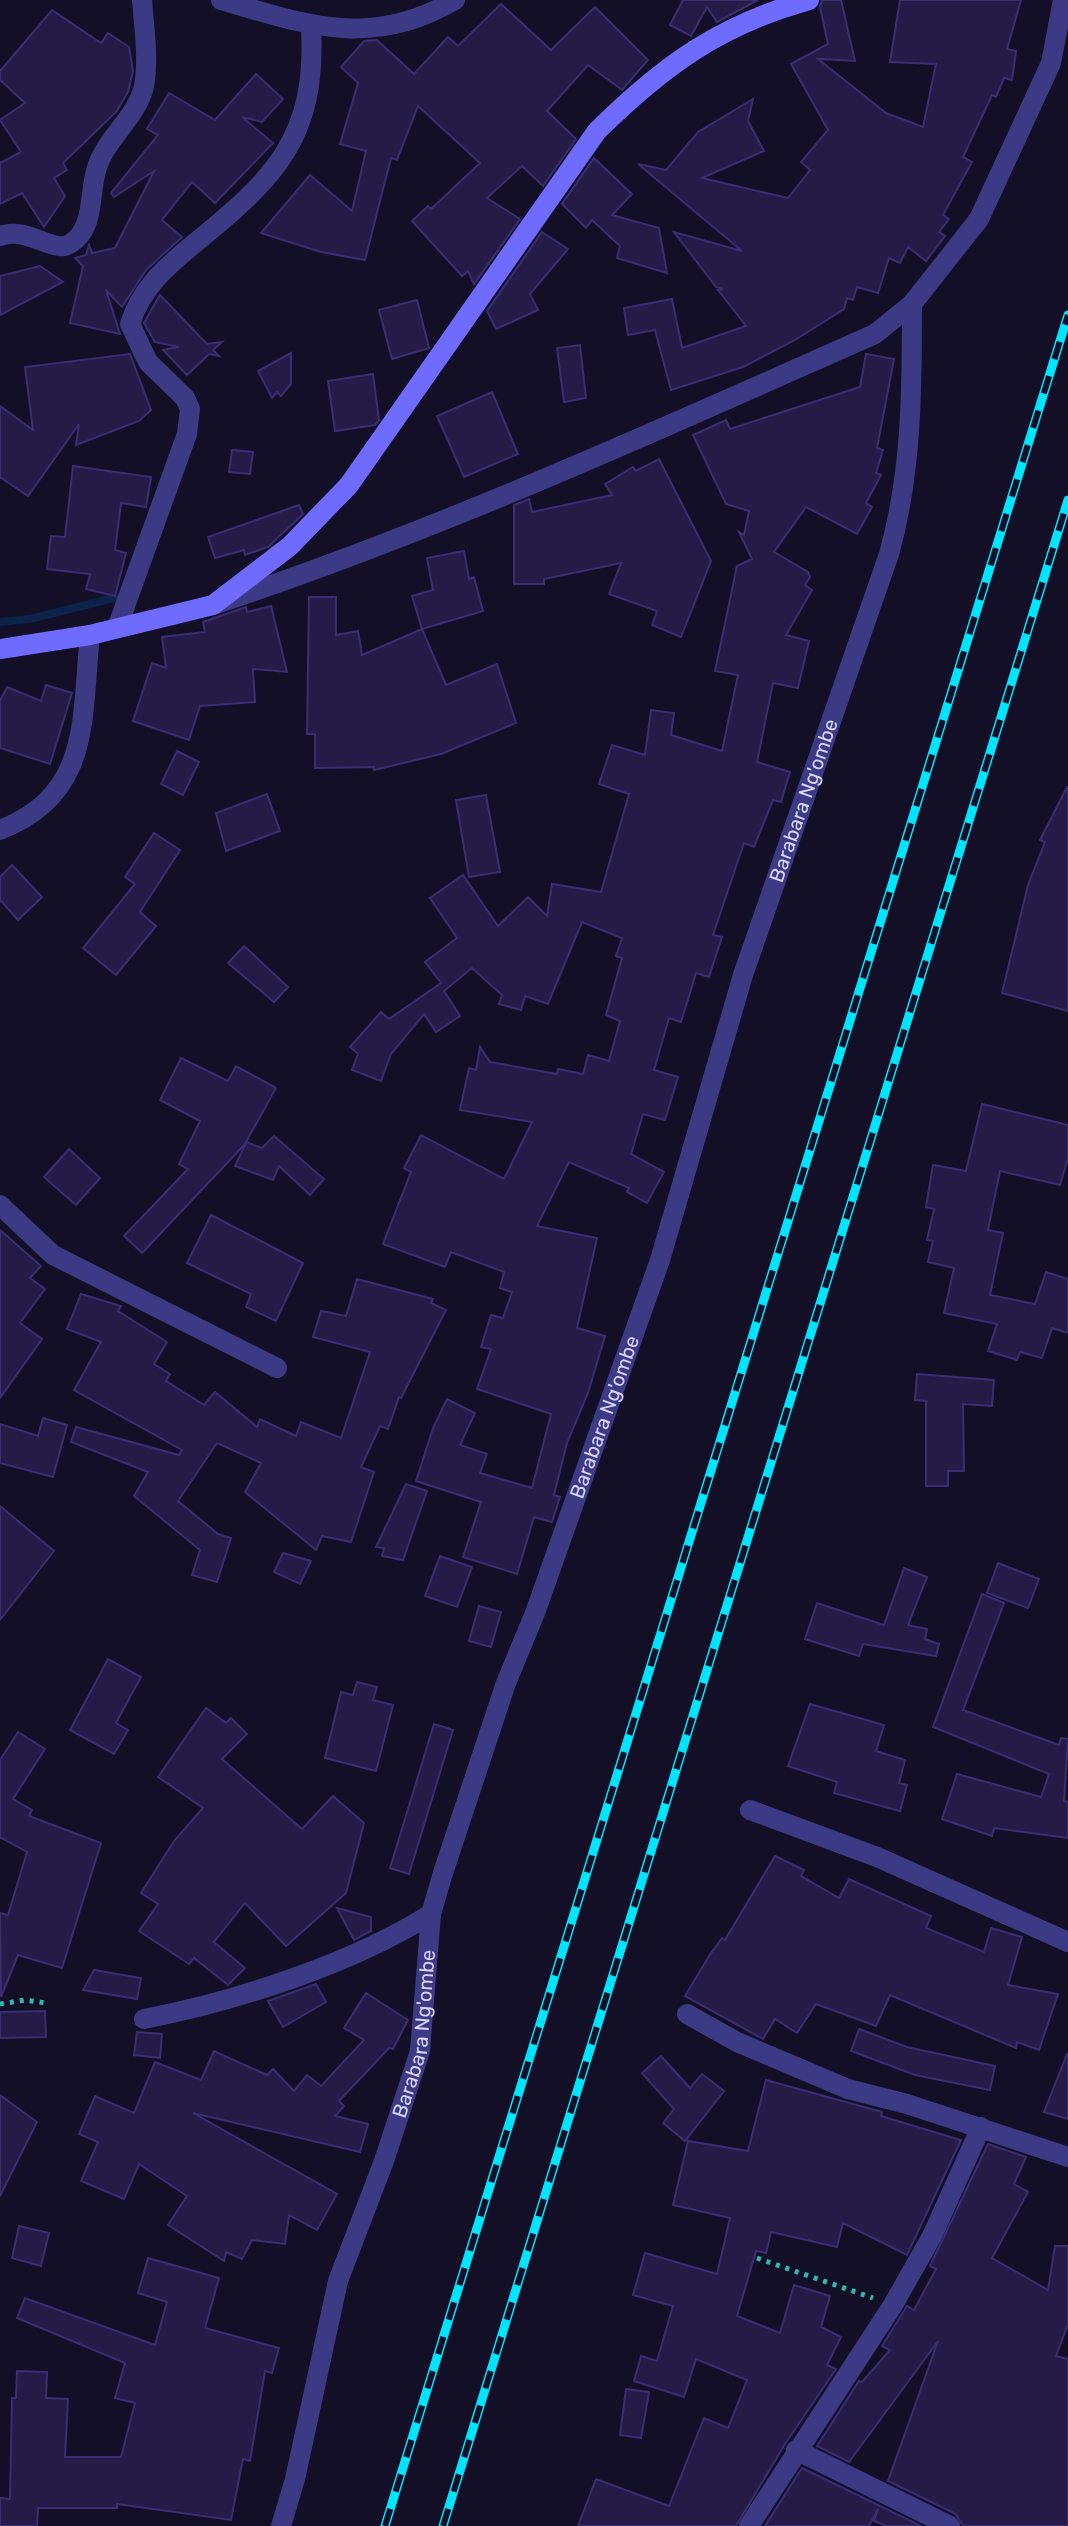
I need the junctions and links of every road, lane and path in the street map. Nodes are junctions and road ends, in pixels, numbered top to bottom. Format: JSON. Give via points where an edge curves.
{"nodes":[{"id":1,"x":142,"y":0,"type":"edge"},
{"id":2,"x":221,"y":0,"type":"edge"},
{"id":3,"x":455,"y":0,"type":"edge"},
{"id":4,"x":809,"y":0,"type":"edge"},
{"id":5,"x":1063,"y":0,"type":"edge"},
{"id":6,"x":311,"y":27,"type":"junction"},
{"id":7,"x":0,"y":236,"type":"edge"},
{"id":8,"x":912,"y":304,"type":"junction"},
{"id":9,"x":213,"y":605,"type":"junction"},
{"id":10,"x":117,"y":628,"type":"junction"},
{"id":11,"x":90,"y":635,"type":"junction"},
{"id":12,"x":0,"y":649,"type":"edge"},
{"id":13,"x":0,"y":830,"type":"edge"},
{"id":14,"x":0,"y":1205,"type":"edge"},
{"id":15,"x":277,"y":1368,"type":"dead end"},
{"id":16,"x":750,"y":1810,"type":"dead end"},
{"id":17,"x":431,"y":1914,"type":"junction"},
{"id":18,"x":1068,"y":1942,"type":"edge"},
{"id":19,"x":46,"y":2003,"type":"dead end"},
{"id":20,"x":0,"y":2004,"type":"edge"},
{"id":21,"x":687,"y":2014,"type":"dead end"},
{"id":22,"x":144,"y":2019,"type":"dead end"},
{"id":23,"x":981,"y":2127,"type":"junction"},
{"id":24,"x":1068,"y":2157,"type":"edge"},
{"id":25,"x":757,"y":2258,"type":"dead end"},
{"id":26,"x":893,"y":2305,"type":"junction"},
{"id":27,"x":796,"y":2450,"type":"junction"},
{"id":28,"x":281,"y":2526,"type":"edge"},
{"id":29,"x":749,"y":2526,"type":"edge"},
{"id":30,"x":950,"y":2526,"type":"edge"}],
"edges":[{"from":1,"to":7,"type":"street","via":[[144,87],[101,159],[82,233],[69,245],[59,246],[23,232]]},
{"from":2,"to":6,"type":"street"},
{"from":3,"to":6,"type":"street","via":[[396,26]]},
{"from":4,"to":9,"type":"main road","via":[[760,13],[701,45],[647,82],[597,131],[349,485],[290,546]]},
{"from":5,"to":8,"type":"street","via":[[1051,63],[979,219]]},
{"from":6,"to":10,"type":"street","via":[[313,71],[292,144],[247,198],[159,275],[130,324],[148,362],[190,409],[187,434]]},
{"from":8,"to":9,"type":"street","via":[[875,334],[551,477],[314,572]]},
{"from":8,"to":17,"type":"street","name":"Barabara Ng'ombe","via":[[911,420],[889,554],[743,975],[655,1275],[501,1698]]},
{"from":9,"to":10,"type":"main road"},
{"from":10,"to":11,"type":"main road"},
{"from":11,"to":12,"type":"main road"},
{"from":11,"to":13,"type":"street","via":[[75,759],[58,793],[22,822]]},
{"from":14,"to":15,"type":"street","via":[[67,1263]]},
{"from":16,"to":18,"type":"street","via":[[877,1857]]},
{"from":17,"to":22,"type":"street","via":[[262,1990]]},
{"from":17,"to":28,"type":"street","name":"Barabara Ng'ombe","via":[[420,2051],[338,2281]]},
{"from":19,"to":20,"type":"path"},
{"from":21,"to":23,"type":"street","via":[[795,2069]]},
{"from":23,"to":24,"type":"street"},
{"from":23,"to":26,"type":"street","via":[[932,2236]]},
{"from":25,"to":26,"type":"path"},
{"from":26,"to":27,"type":"street"},
{"from":27,"to":29,"type":"street"},
{"from":27,"to":30,"type":"street"}]}
